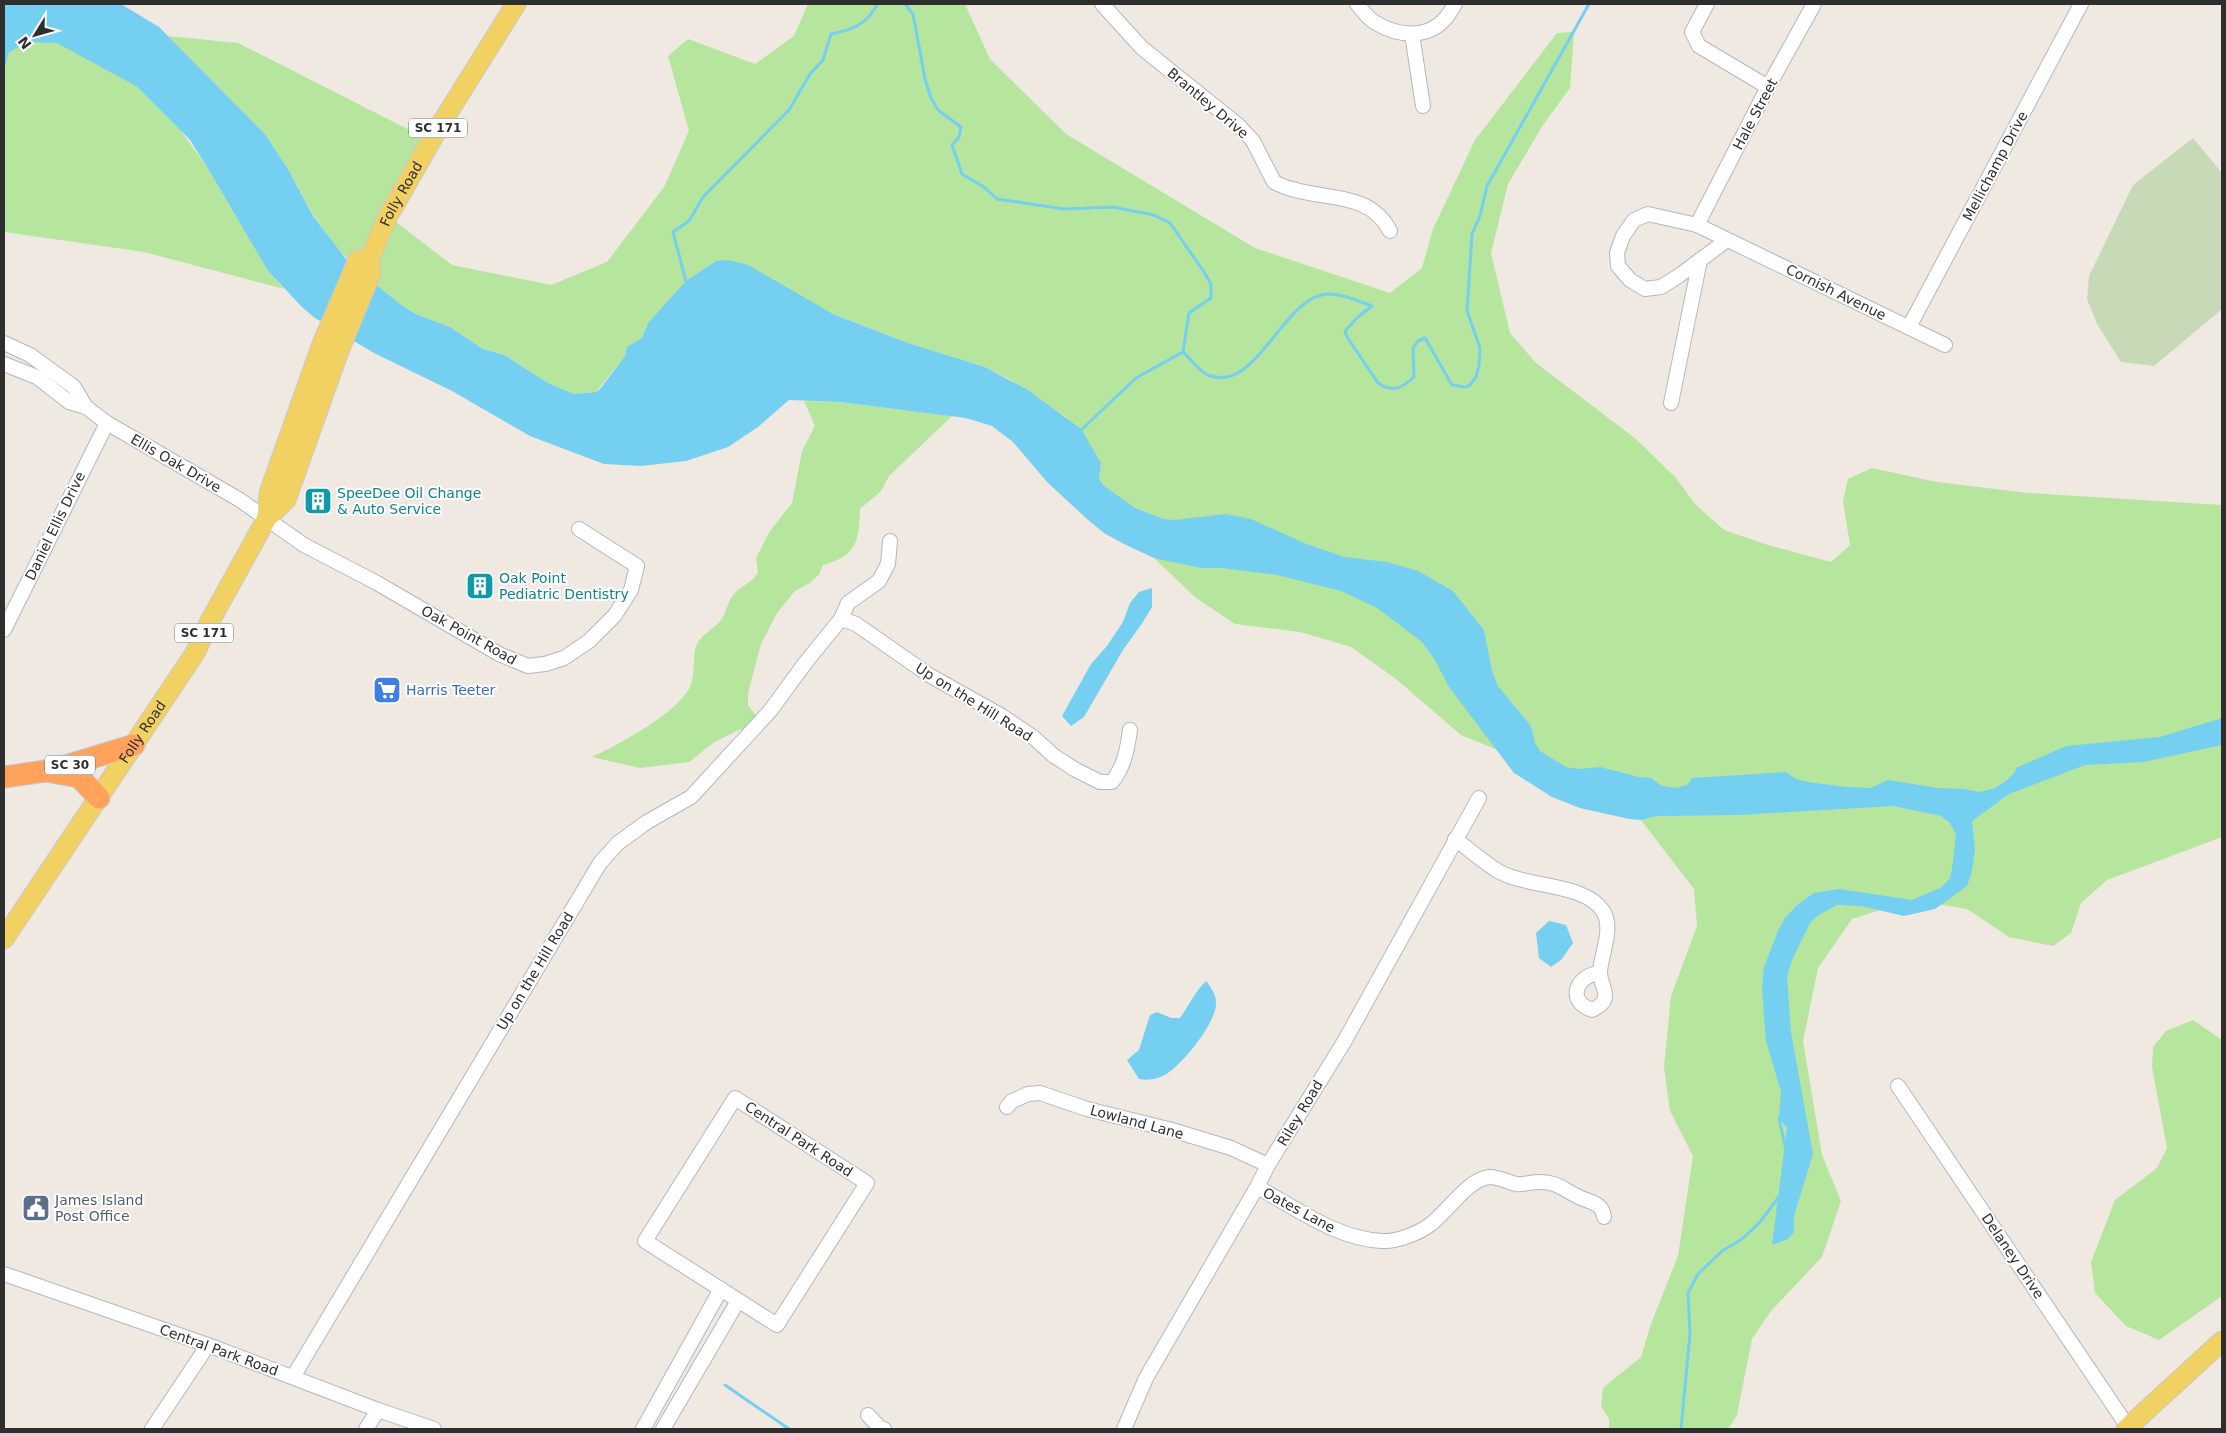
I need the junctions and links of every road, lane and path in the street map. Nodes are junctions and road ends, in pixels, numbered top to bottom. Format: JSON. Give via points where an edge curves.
{"nodes":[{"id":1,"x":516,"y":4,"type":"edge"},
{"id":2,"x":1102,"y":4,"type":"edge"},
{"id":3,"x":1357,"y":4,"type":"edge"},
{"id":4,"x":1455,"y":4,"type":"edge"},
{"id":5,"x":1707,"y":4,"type":"edge"},
{"id":6,"x":1814,"y":4,"type":"edge"},
{"id":7,"x":2081,"y":4,"type":"edge"},
{"id":8,"x":1412,"y":34,"type":"junction"},
{"id":9,"x":1768,"y":87,"type":"junction"},
{"id":10,"x":1423,"y":106,"type":"dead end"},
{"id":11,"x":1696,"y":225,"type":"junction"},
{"id":12,"x":1390,"y":231,"type":"dead end"},
{"id":13,"x":1727,"y":240,"type":"junction"},
{"id":14,"x":370,"y":258,"type":"junction"},
{"id":15,"x":1700,"y":260,"type":"junction"},
{"id":16,"x":1910,"y":327,"type":"junction"},
{"id":17,"x":4,"y":344,"type":"edge"},
{"id":18,"x":1945,"y":345,"type":"dead end"},
{"id":19,"x":4,"y":364,"type":"edge"},
{"id":20,"x":1671,"y":403,"type":"dead end"},
{"id":21,"x":86,"y":407,"type":"junction"},
{"id":22,"x":107,"y":423,"type":"junction"},
{"id":23,"x":267,"y":518,"type":"junction"},
{"id":24,"x":579,"y":529,"type":"dead end"},
{"id":25,"x":890,"y":541,"type":"dead end"},
{"id":26,"x":841,"y":619,"type":"junction"},
{"id":27,"x":4,"y":630,"type":"edge"},
{"id":28,"x":1130,"y":730,"type":"dead end"},
{"id":29,"x":134,"y":744,"type":"junction"},
{"id":30,"x":45,"y":770,"type":"junction"},
{"id":31,"x":4,"y":777,"type":"edge"},
{"id":32,"x":99,"y":798,"type":"junction"},
{"id":33,"x":1479,"y":798,"type":"dead end"},
{"id":34,"x":1455,"y":839,"type":"junction"},
{"id":35,"x":4,"y":940,"type":"edge"},
{"id":36,"x":1600,"y":973,"type":"dead end"},
{"id":37,"x":1898,"y":1086,"type":"dead end"},
{"id":38,"x":1007,"y":1107,"type":"dead end"},
{"id":39,"x":1268,"y":1165,"type":"junction"},
{"id":40,"x":1257,"y":1187,"type":"junction"},
{"id":41,"x":1604,"y":1218,"type":"dead end"},
{"id":42,"x":4,"y":1274,"type":"edge"},
{"id":43,"x":720,"y":1289,"type":"junction"},
{"id":44,"x":738,"y":1301,"type":"junction"},
{"id":45,"x":2222,"y":1341,"type":"edge"},
{"id":46,"x":208,"y":1345,"type":"junction"},
{"id":47,"x":293,"y":1377,"type":"junction"},
{"id":48,"x":378,"y":1410,"type":"junction"},
{"id":49,"x":868,"y":1415,"type":"dead end"},
{"id":50,"x":2127,"y":1428,"type":"edge"},
{"id":51,"x":152,"y":1429,"type":"edge"},
{"id":52,"x":366,"y":1429,"type":"edge"},
{"id":53,"x":434,"y":1429,"type":"edge"},
{"id":54,"x":643,"y":1429,"type":"edge"},
{"id":55,"x":663,"y":1429,"type":"edge"},
{"id":56,"x":884,"y":1429,"type":"edge"},
{"id":57,"x":1124,"y":1429,"type":"edge"}],
"edges":[{"from":1,"to":14,"type":"main road","name":"Folly Road","number":"SC 171","via":[[420,160],[388,216]]},
{"from":2,"to":12,"type":"street","name":"Brantley Drive","via":[[1142,48],[1238,125],[1253,141],[1274,182],[1293,190],[1346,198],[1370,207]]},
{"from":3,"to":8,"type":"street","via":[[1375,23]]},
{"from":4,"to":8,"type":"street","via":[[1445,20],[1435,27],[1424,33]]},
{"from":5,"to":9,"type":"street","via":[[1692,32],[1699,46]]},
{"from":6,"to":9,"type":"street","name":"Hale Street"},
{"from":7,"to":16,"type":"street","name":"Mellichamp Drive"},
{"from":8,"to":10,"type":"street"},
{"from":9,"to":11,"type":"street","name":"Hale Street"},
{"from":11,"to":13,"type":"street","name":"Cornish Avenue"},
{"from":11,"to":15,"type":"street","name":"Cornish Avenue","via":[[1648,214],[1634,220],[1622,236],[1617,253],[1618,266],[1630,280],[1645,289],[1660,287]]},
{"from":13,"to":15,"type":"street","name":"Cornish Avenue"},
{"from":13,"to":16,"type":"street","name":"Cornish Avenue"},
{"from":14,"to":23,"type":"main road","name":"Folly Road","number":"SC 171","via":[[371,274],[339,351],[286,500]]},
{"from":14,"to":23,"type":"main road","name":"Folly Road","number":"SC 171","via":[[358,260],[322,344],[269,493]]},
{"from":15,"to":20,"type":"street"},
{"from":16,"to":18,"type":"street","name":"Cornish Avenue"},
{"from":17,"to":21,"type":"street","name":"Ellis Oak Drive","via":[[30,355],[74,387]]},
{"from":19,"to":21,"type":"street","name":"Ellis Oak Drive","via":[[38,376],[68,402]]},
{"from":21,"to":22,"type":"street","name":"Ellis Oak Drive"},
{"from":22,"to":23,"type":"street","name":"Ellis Oak Drive"},
{"from":22,"to":27,"type":"street","name":"Daniel Ellis Drive"},
{"from":23,"to":24,"type":"street","name":"Oak Point Road","via":[[304,545],[499,654],[528,666],[564,658],[589,641],[615,615],[631,590],[637,566]]},
{"from":23,"to":29,"type":"main road","name":"Folly Road","number":"SC 171","via":[[195,653]]},
{"from":25,"to":26,"type":"street","name":"Up on the Hill Road","via":[[888,564],[879,581],[848,603]]},
{"from":26,"to":28,"type":"street","name":"Up on the Hill Road","via":[[856,624],[929,675],[1002,716],[1054,756],[1100,782],[1112,782],[1121,770]]},
{"from":26,"to":47,"type":"street","name":"Up on the Hill Road","via":[[773,708],[706,782],[691,797],[618,843],[600,863]]},
{"from":29,"to":30,"type":"highway","number":"SC 30"},
{"from":29,"to":32,"type":"main road","name":"Folly Road","number":"SC 171"},
{"from":30,"to":31,"type":"highway","number":"SC 30"},
{"from":30,"to":32,"type":"highway","via":[[79,777]]},
{"from":32,"to":35,"type":"main road","name":"Folly Road","number":"SC 171"},
{"from":33,"to":34,"type":"street","name":"Riley Road"},
{"from":34,"to":36,"type":"street","via":[[1498,871],[1524,882],[1576,892],[1594,901],[1604,912],[1607,924]]},
{"from":34,"to":39,"type":"street","name":"Riley Road","via":[[1344,1042]]},
{"from":37,"to":50,"type":"street","name":"Delaney Drive"},
{"from":38,"to":39,"type":"street","name":"Lowland Lane","via":[[1028,1094],[1040,1093],[1231,1148]]},
{"from":39,"to":40,"type":"street","name":"Riley Road"},
{"from":40,"to":41,"type":"street","name":"Oates Lane","via":[[1330,1228],[1383,1241],[1406,1236],[1431,1225],[1471,1185],[1490,1177],[1517,1184],[1559,1184],[1578,1197],[1596,1202],[1603,1210]]},
{"from":40,"to":57,"type":"street","name":"Riley Road","via":[[1146,1378]]},
{"from":42,"to":46,"type":"street","name":"Central Park Road"},
{"from":43,"to":44,"type":"street","name":"Central Park Road"},
{"from":43,"to":44,"type":"street","name":"Central Park Road","via":[[645,1241],[735,1098],[868,1183],[777,1325]]},
{"from":43,"to":54,"type":"street"},
{"from":44,"to":55,"type":"street"},
{"from":45,"to":50,"type":"main road"},
{"from":46,"to":47,"type":"street","name":"Central Park Road"},
{"from":46,"to":51,"type":"street"},
{"from":47,"to":48,"type":"street","name":"Central Park Road"},
{"from":48,"to":52,"type":"street"},
{"from":48,"to":53,"type":"street","name":"Central Park Road"},
{"from":49,"to":56,"type":"street"}]}
